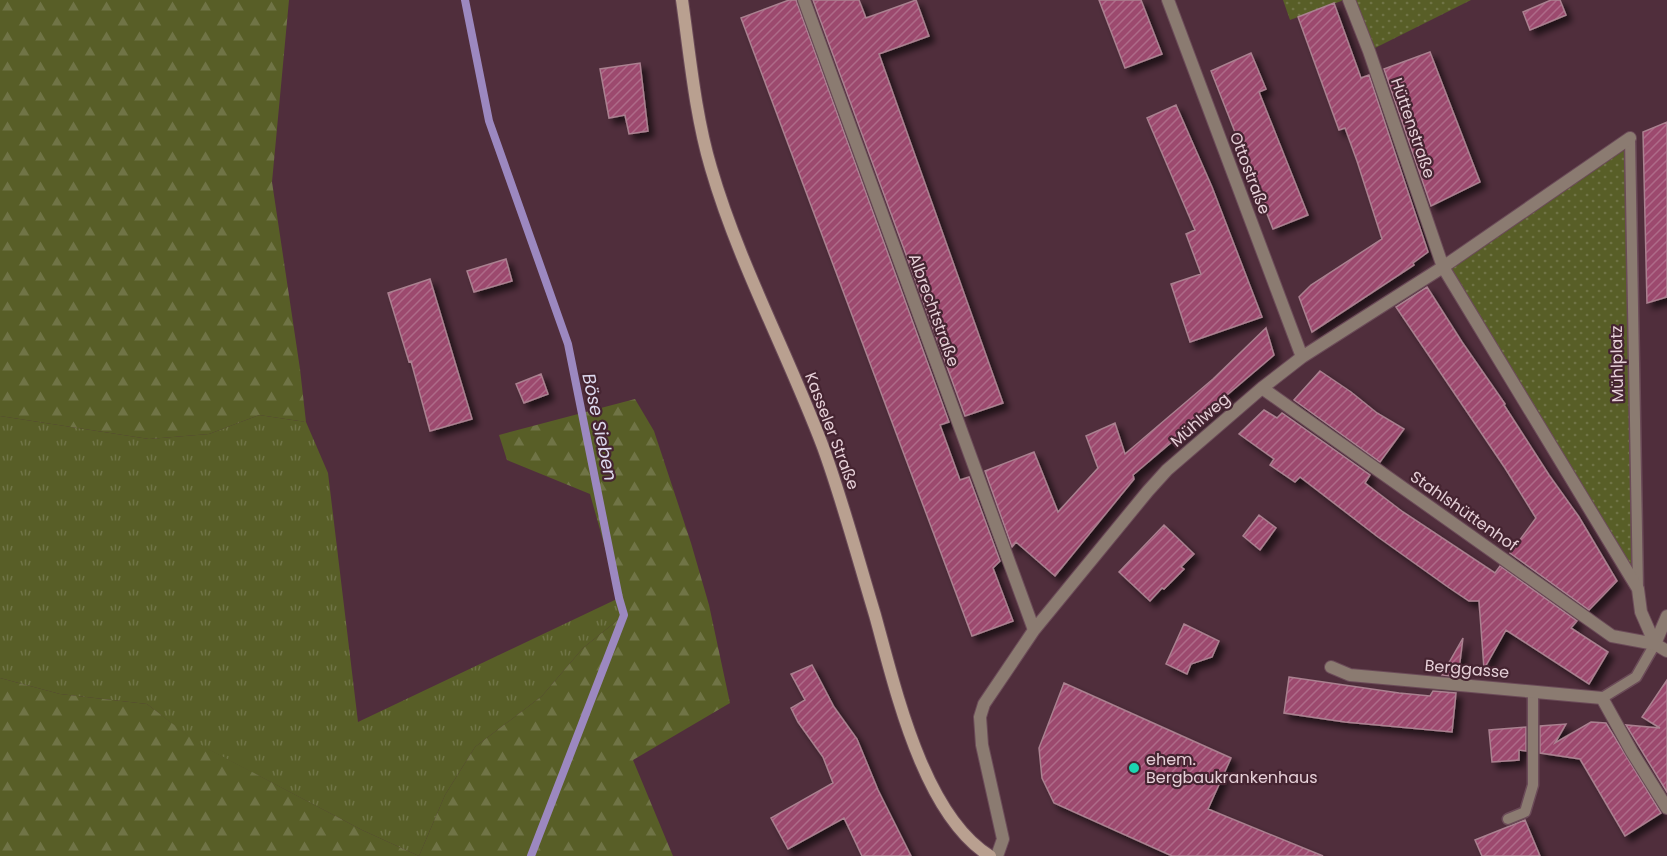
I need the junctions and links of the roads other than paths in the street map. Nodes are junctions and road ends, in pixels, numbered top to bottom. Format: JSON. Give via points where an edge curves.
{"nodes":[{"id":1,"x":682,"y":0,"type":"edge"},
{"id":2,"x":804,"y":0,"type":"edge"},
{"id":3,"x":1168,"y":0,"type":"edge"},
{"id":4,"x":1349,"y":0,"type":"edge"},
{"id":5,"x":1630,"y":138,"type":"joint"},
{"id":6,"x":1443,"y":267,"type":"junction"},
{"id":7,"x":1302,"y":357,"type":"junction"},
{"id":8,"x":1262,"y":388,"type":"junction"},
{"id":9,"x":1638,"y":589,"type":"junction"},
{"id":10,"x":1667,"y":616,"type":"edge"},
{"id":11,"x":1034,"y":630,"type":"junction"},
{"id":12,"x":1654,"y":644,"type":"junction"},
{"id":13,"x":1667,"y":651,"type":"edge"},
{"id":14,"x":1331,"y":667,"type":"dead end"},
{"id":15,"x":1533,"y":692,"type":"junction"},
{"id":16,"x":1602,"y":698,"type":"junction"},
{"id":17,"x":1667,"y":808,"type":"edge"},
{"id":18,"x":1508,"y":819,"type":"dead end"},
{"id":19,"x":990,"y":856,"type":"edge"},
{"id":20,"x":997,"y":856,"type":"edge"}],
"edges":[{"from":1,"to":19,"type":"main road","name":"Kasseler Straße","via":[[710,166],[825,454],[907,722],[948,813],[968,838]]},
{"from":2,"to":11,"type":"street","name":"Albrechtstraße"},
{"from":3,"to":7,"type":"street","name":"Ottostraße"},
{"from":4,"to":6,"type":"street","name":"Hüttenstraße"},
{"from":5,"to":6,"type":"street","name":"Mühlweg"},
{"from":5,"to":9,"type":"lane","name":"Mühlplatz"},
{"from":6,"to":7,"type":"street","name":"Mühlweg"},
{"from":6,"to":9,"type":"street","name":"Mühlplatz"},
{"from":7,"to":8,"type":"street","name":"Mühlweg"},
{"from":8,"to":11,"type":"street","name":"Mühlweg","via":[[1167,470]]},
{"from":8,"to":12,"type":"street","name":"Stahlshüttenhof","via":[[1612,636]]},
{"from":9,"to":12,"type":"street","name":"Mühlplatz","via":[[1641,612]]},
{"from":10,"to":12,"type":"street"},
{"from":11,"to":20,"type":"street","name":"Mühlweg","via":[[990,694],[980,717],[982,745],[1003,835]]},
{"from":12,"to":13,"type":"street","name":"Stahlshüttenhof"},
{"from":12,"to":16,"type":"lane","via":[[1636,677]]},
{"from":14,"to":15,"type":"street","name":"Berggasse","via":[[1350,675]]},
{"from":15,"to":16,"type":"street","name":"Berggasse"},
{"from":15,"to":18,"type":"lane","via":[[1533,784],[1525,812]]},
{"from":16,"to":17,"type":"street"}]}
